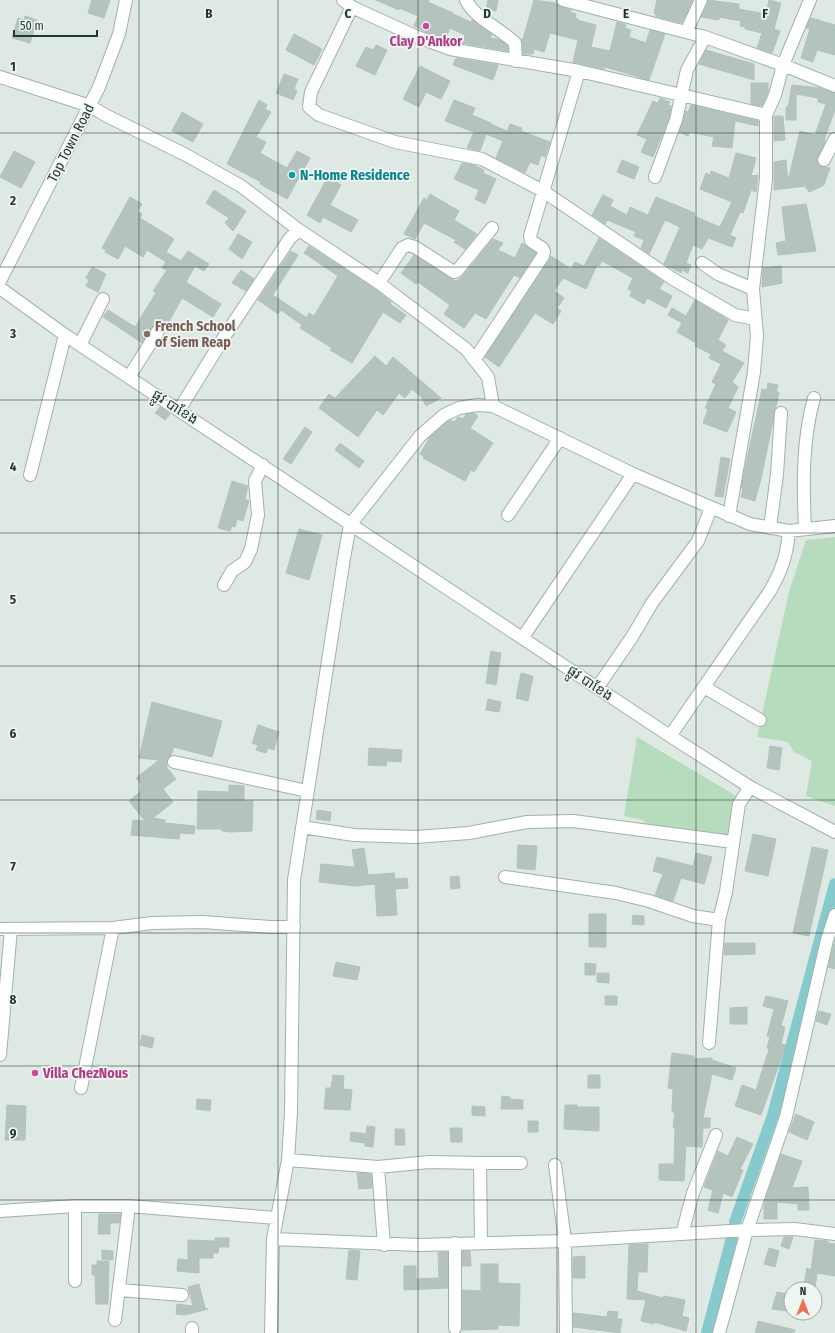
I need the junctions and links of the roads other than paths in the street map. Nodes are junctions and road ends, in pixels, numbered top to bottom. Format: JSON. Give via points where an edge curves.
{"nodes":[{"id":1,"x":126,"y":0,"type":"edge"},
{"id":2,"x":466,"y":0,"type":"edge"},
{"id":3,"x":563,"y":0,"type":"edge"},
{"id":4,"x":701,"y":0,"type":"edge"},
{"id":5,"x":810,"y":0,"type":"edge"},
{"id":6,"x":348,"y":4,"type":"edge"},
{"id":7,"x":686,"y":32,"type":"junction"},
{"id":8,"x":705,"y":37,"type":"junction"},
{"id":9,"x":516,"y":61,"type":"junction"},
{"id":10,"x":783,"y":65,"type":"junction"},
{"id":11,"x":579,"y":71,"type":"junction"},
{"id":12,"x":0,"y":77,"type":"edge"},
{"id":13,"x":835,"y":86,"type":"edge"},
{"id":14,"x":681,"y":93,"type":"junction"},
{"id":15,"x":90,"y":106,"type":"junction"},
{"id":16,"x":766,"y":115,"type":"junction"},
{"id":17,"x":835,"y":139,"type":"edge"},
{"id":18,"x":824,"y":160,"type":"dead end"},
{"id":19,"x":655,"y":177,"type":"dead end"},
{"id":20,"x":543,"y":191,"type":"junction"},
{"id":21,"x":492,"y":228,"type":"dead end"},
{"id":22,"x":299,"y":230,"type":"junction"},
{"id":23,"x":702,"y":263,"type":"dead end"},
{"id":24,"x":0,"y":281,"type":"edge"},
{"id":25,"x":379,"y":283,"type":"junction"},
{"id":26,"x":0,"y":288,"type":"edge"},
{"id":27,"x":753,"y":289,"type":"junction"},
{"id":28,"x":103,"y":299,"type":"dead end"},
{"id":29,"x":755,"y":319,"type":"junction"},
{"id":30,"x":158,"y":331,"type":"dead end"},
{"id":31,"x":65,"y":335,"type":"junction"},
{"id":32,"x":80,"y":345,"type":"junction"},
{"id":33,"x":475,"y":360,"type":"junction"},
{"id":34,"x":129,"y":377,"type":"junction"},
{"id":35,"x":814,"y":398,"type":"dead end"},
{"id":36,"x":493,"y":406,"type":"junction"},
{"id":37,"x":180,"y":410,"type":"junction"},
{"id":38,"x":781,"y":413,"type":"dead end"},
{"id":39,"x":560,"y":438,"type":"junction"},
{"id":40,"x":263,"y":465,"type":"junction"},
{"id":41,"x":633,"y":474,"type":"junction"},
{"id":42,"x":30,"y":475,"type":"dead end"},
{"id":43,"x":711,"y":508,"type":"junction"},
{"id":44,"x":508,"y":515,"type":"dead end"},
{"id":45,"x":729,"y":516,"type":"junction"},
{"id":46,"x":350,"y":525,"type":"junction"},
{"id":47,"x":835,"y":526,"type":"edge"},
{"id":48,"x":770,"y":528,"type":"junction"},
{"id":49,"x":805,"y":529,"type":"junction"},
{"id":50,"x":789,"y":531,"type":"junction"},
{"id":51,"x":224,"y":585,"type":"dead end"},
{"id":52,"x":523,"y":637,"type":"junction"},
{"id":53,"x":704,"y":687,"type":"junction"},
{"id":54,"x":597,"y":688,"type":"junction"},
{"id":55,"x":760,"y":720,"type":"dead end"},
{"id":56,"x":670,"y":736,"type":"junction"},
{"id":57,"x":174,"y":762,"type":"dead end"},
{"id":58,"x":750,"y":787,"type":"junction"},
{"id":59,"x":307,"y":791,"type":"junction"},
{"id":60,"x":302,"y":827,"type":"junction"},
{"id":61,"x":835,"y":832,"type":"edge"},
{"id":62,"x":733,"y":842,"type":"junction"},
{"id":63,"x":504,"y":877,"type":"dead end"},
{"id":64,"x":835,"y":915,"type":"edge"},
{"id":65,"x":719,"y":920,"type":"junction"},
{"id":66,"x":294,"y":927,"type":"junction"},
{"id":67,"x":113,"y":928,"type":"junction"},
{"id":68,"x":6,"y":929,"type":"edge"},
{"id":69,"x":709,"y":1043,"type":"dead end"},
{"id":70,"x":0,"y":1055,"type":"edge"},
{"id":71,"x":80,"y":1088,"type":"dead end"},
{"id":72,"x":716,"y":1135,"type":"dead end"},
{"id":73,"x":288,"y":1160,"type":"junction"},
{"id":74,"x":480,"y":1163,"type":"junction"},
{"id":75,"x":521,"y":1163,"type":"dead end"},
{"id":76,"x":555,"y":1165,"type":"dead end"},
{"id":77,"x":378,"y":1167,"type":"junction"},
{"id":78,"x":75,"y":1206,"type":"junction"},
{"id":79,"x":129,"y":1206,"type":"junction"},
{"id":80,"x":0,"y":1211,"type":"edge"},
{"id":81,"x":276,"y":1218,"type":"junction"},
{"id":82,"x":743,"y":1230,"type":"junction"},
{"id":83,"x":682,"y":1234,"type":"junction"},
{"id":84,"x":835,"y":1234,"type":"edge"},
{"id":85,"x":273,"y":1239,"type":"junction"},
{"id":86,"x":565,"y":1241,"type":"junction"},
{"id":87,"x":480,"y":1242,"type":"junction"},
{"id":88,"x":455,"y":1243,"type":"junction"},
{"id":89,"x":384,"y":1245,"type":"junction"},
{"id":90,"x":75,"y":1281,"type":"dead end"},
{"id":91,"x":119,"y":1290,"type":"junction"},
{"id":92,"x":182,"y":1295,"type":"dead end"},
{"id":93,"x":115,"y":1320,"type":"dead end"},
{"id":94,"x":455,"y":1328,"type":"dead end"},
{"id":95,"x":271,"y":1333,"type":"edge"},
{"id":96,"x":566,"y":1333,"type":"edge"},
{"id":97,"x":719,"y":1333,"type":"edge"}],
"edges":[{"from":1,"to":15,"type":"street","name":"Top Town Road","via":[[119,34],[100,87]]},
{"from":2,"to":9,"type":"street","via":[[470,9],[515,43]]},
{"from":3,"to":7,"type":"street"},
{"from":4,"to":7,"type":"street"},
{"from":5,"to":10,"type":"street"},
{"from":6,"to":9,"type":"street","via":[[450,50]]},
{"from":6,"to":20,"type":"street","via":[[311,92],[309,106],[319,115],[395,142],[482,159]]},
{"from":7,"to":8,"type":"street"},
{"from":8,"to":10,"type":"street"},
{"from":8,"to":14,"type":"street","via":[[687,70]]},
{"from":9,"to":11,"type":"street"},
{"from":10,"to":13,"type":"street"},
{"from":10,"to":16,"type":"street","via":[[775,95]]},
{"from":11,"to":14,"type":"street"},
{"from":11,"to":20,"type":"street"},
{"from":12,"to":15,"type":"street"},
{"from":14,"to":16,"type":"street"},
{"from":14,"to":19,"type":"street","via":[[676,120]]},
{"from":15,"to":22,"type":"street","via":[[219,173]]},
{"from":15,"to":24,"type":"street","name":"Top Town Road"},
{"from":16,"to":27,"type":"street","via":[[766,178]]},
{"from":17,"to":18,"type":"street"},
{"from":20,"to":29,"type":"street","via":[[673,279],[735,314]]},
{"from":20,"to":33,"type":"street","via":[[530,236],[531,241],[544,251],[543,256]]},
{"from":21,"to":25,"type":"street","via":[[459,270],[454,272],[415,246],[408,245],[402,248]]},
{"from":22,"to":25,"type":"street"},
{"from":22,"to":37,"type":"street","via":[[290,238],[226,334]]},
{"from":23,"to":27,"type":"street","via":[[718,274]]},
{"from":25,"to":33,"type":"street","via":[[466,349]]},
{"from":26,"to":31,"type":"street","name":"ផ្លូវ បាខែង"},
{"from":27,"to":29,"type":"street"},
{"from":28,"to":32,"type":"street"},
{"from":29,"to":45,"type":"street","via":[[757,336],[754,372]]},
{"from":30,"to":34,"type":"street"},
{"from":31,"to":32,"type":"street","name":"ផ្លូវ បាខែង"},
{"from":31,"to":42,"type":"street"},
{"from":32,"to":34,"type":"street","name":"ផ្លូវ បាខែង"},
{"from":33,"to":36,"type":"street","via":[[488,377]]},
{"from":34,"to":37,"type":"street","name":"ផ្លូវ បាខែង"},
{"from":35,"to":49,"type":"street","via":[[808,421],[804,459]]},
{"from":36,"to":39,"type":"street"},
{"from":36,"to":46,"type":"street","via":[[465,407],[444,415],[420,436]]},
{"from":37,"to":40,"type":"street","name":"ផ្លូវ បាខែង"},
{"from":38,"to":48,"type":"street"},
{"from":39,"to":41,"type":"street"},
{"from":39,"to":44,"type":"street"},
{"from":40,"to":46,"type":"street","name":"ផ្លូវ បាខែង"},
{"from":40,"to":51,"type":"street","via":[[255,481],[258,515],[251,549],[245,562],[232,571]]},
{"from":41,"to":43,"type":"street"},
{"from":41,"to":52,"type":"street"},
{"from":43,"to":45,"type":"street"},
{"from":43,"to":54,"type":"street","via":[[698,541],[652,603]]},
{"from":45,"to":48,"type":"street"},
{"from":46,"to":52,"type":"street","name":"ផ្លូវ បាខែង"},
{"from":46,"to":59,"type":"street"},
{"from":47,"to":49,"type":"street"},
{"from":48,"to":50,"type":"street"},
{"from":49,"to":50,"type":"street"},
{"from":50,"to":53,"type":"street","via":[[781,572]]},
{"from":52,"to":54,"type":"street","name":"ផ្លូវ បាខែង"},
{"from":53,"to":55,"type":"street"},
{"from":53,"to":56,"type":"street"},
{"from":54,"to":56,"type":"street","name":"ផ្លូវ បាខែង"},
{"from":56,"to":58,"type":"street","name":"ផ្លូវ បាខែង"},
{"from":57,"to":59,"type":"street"},
{"from":58,"to":61,"type":"street","name":"ផ្លូវ បាខែង"},
{"from":58,"to":62,"type":"street","via":[[739,804]]},
{"from":59,"to":60,"type":"street"},
{"from":60,"to":62,"type":"street","via":[[354,836],[416,837],[469,833],[527,822],[573,821]]},
{"from":60,"to":66,"type":"street","via":[[294,880]]},
{"from":62,"to":65,"type":"street"},
{"from":63,"to":65,"type":"street","via":[[616,893],[649,900],[693,916]]},
{"from":64,"to":82,"type":"street","via":[[786,1117]]},
{"from":65,"to":69,"type":"street"},
{"from":66,"to":67,"type":"street","via":[[203,922],[152,923]]},
{"from":66,"to":73,"type":"street","via":[[294,1034]]},
{"from":67,"to":68,"type":"street"},
{"from":67,"to":71,"type":"street"},
{"from":68,"to":70,"type":"street"},
{"from":72,"to":83,"type":"street","via":[[693,1193]]},
{"from":73,"to":77,"type":"street"},
{"from":73,"to":81,"type":"street"},
{"from":74,"to":75,"type":"street"},
{"from":74,"to":77,"type":"street","via":[[429,1162]]},
{"from":74,"to":87,"type":"street"},
{"from":76,"to":86,"type":"street"},
{"from":77,"to":89,"type":"street"},
{"from":78,"to":79,"type":"street"},
{"from":78,"to":80,"type":"street"},
{"from":78,"to":90,"type":"street"},
{"from":79,"to":81,"type":"street"},
{"from":79,"to":91,"type":"street"},
{"from":81,"to":85,"type":"street"},
{"from":82,"to":83,"type":"street"},
{"from":82,"to":84,"type":"street","via":[[795,1229]]},
{"from":82,"to":97,"type":"street"},
{"from":83,"to":86,"type":"street"},
{"from":85,"to":89,"type":"street"},
{"from":85,"to":95,"type":"street"},
{"from":86,"to":87,"type":"street"},
{"from":86,"to":96,"type":"street"},
{"from":87,"to":88,"type":"street"},
{"from":88,"to":89,"type":"street"},
{"from":88,"to":94,"type":"street"},
{"from":91,"to":92,"type":"street"},
{"from":91,"to":93,"type":"street"}]}
